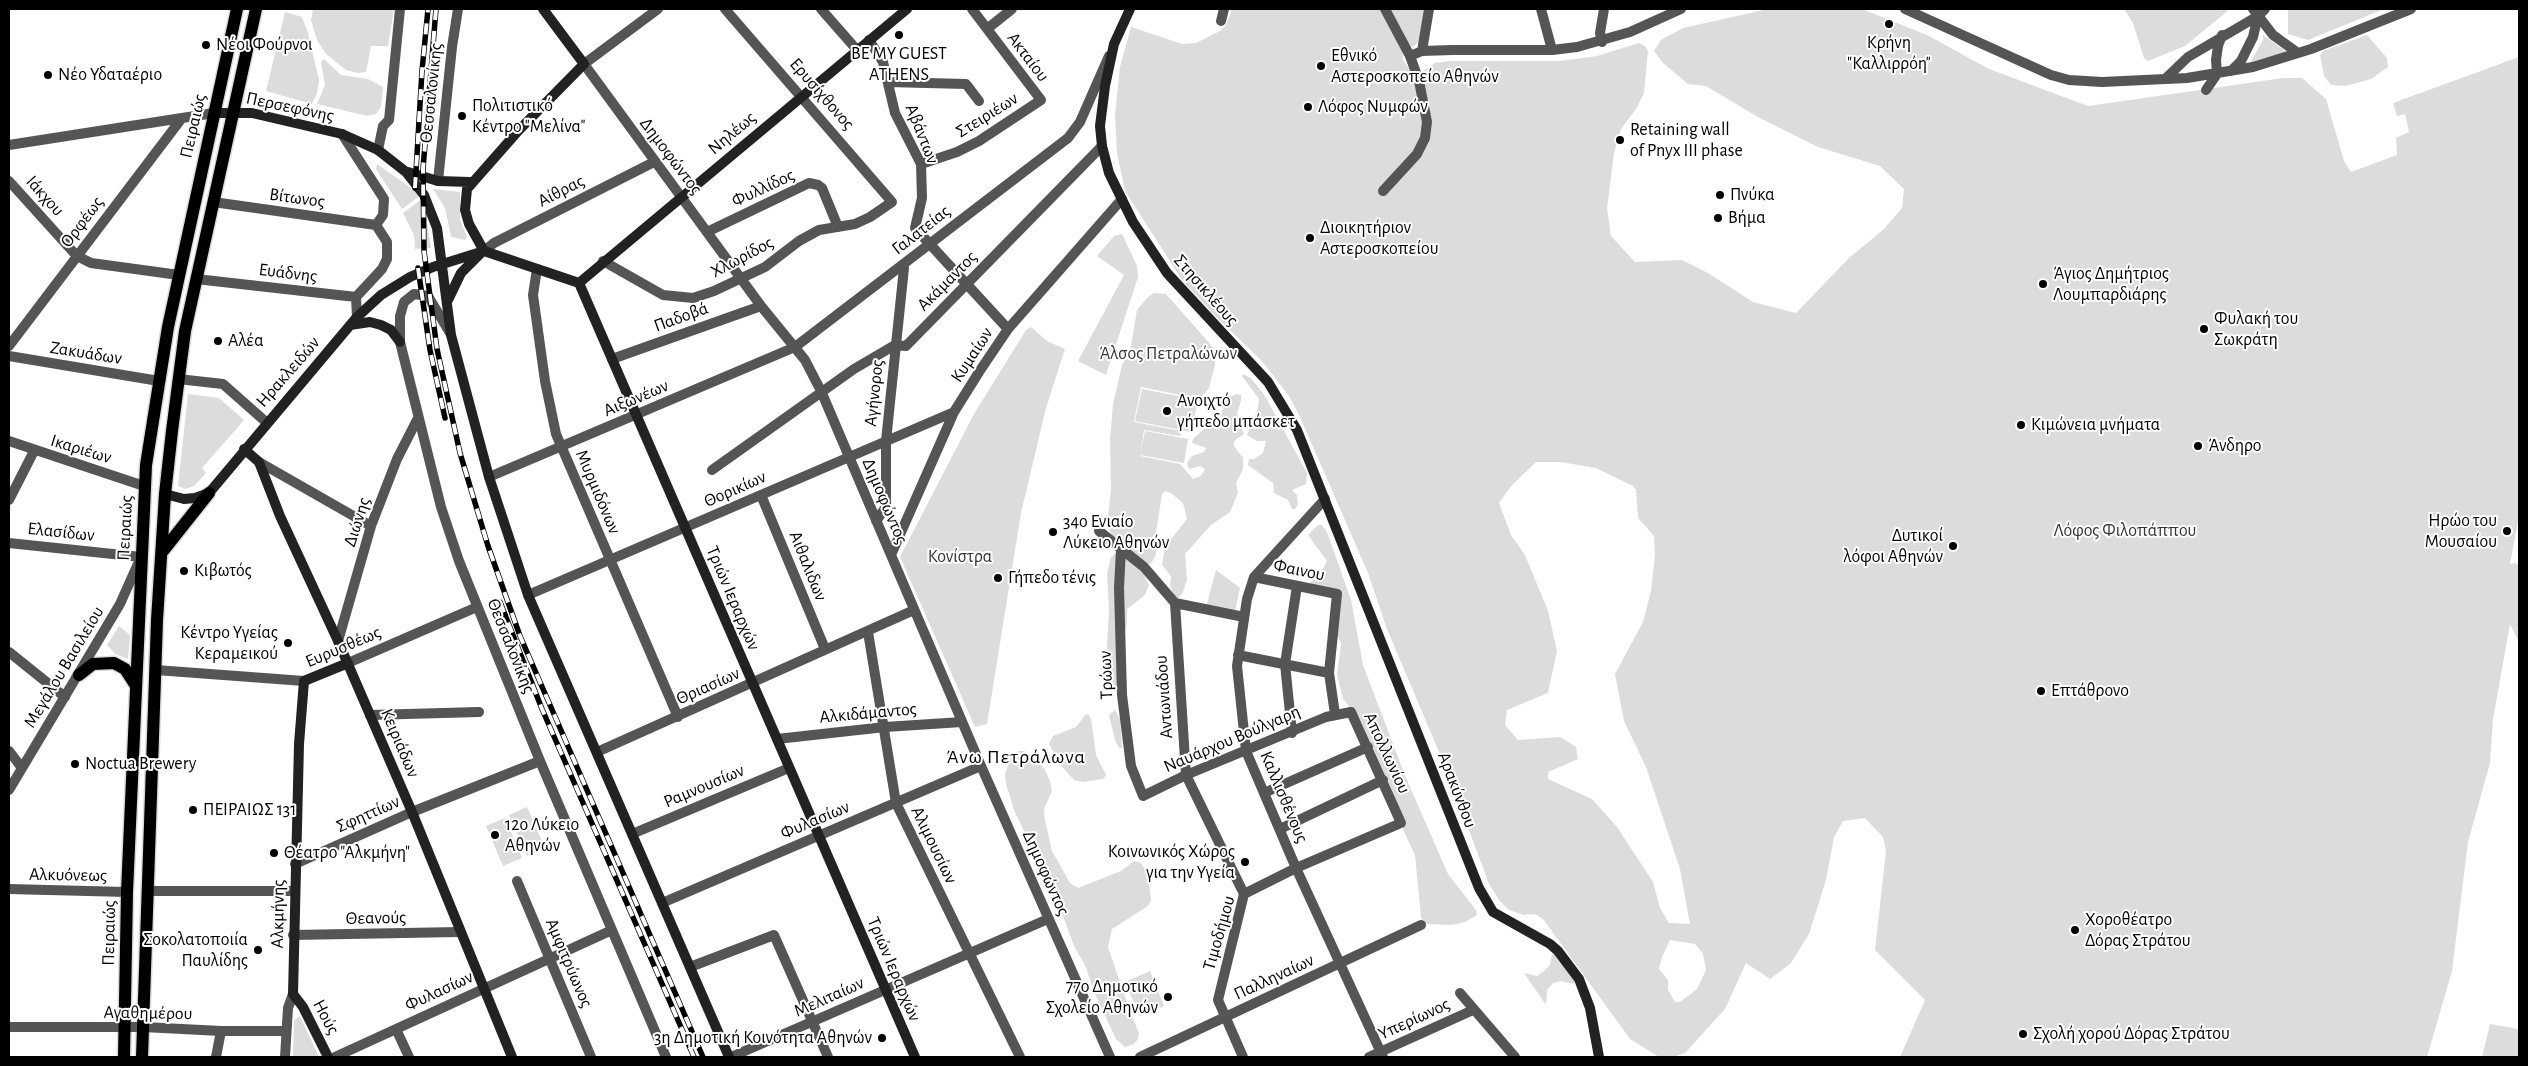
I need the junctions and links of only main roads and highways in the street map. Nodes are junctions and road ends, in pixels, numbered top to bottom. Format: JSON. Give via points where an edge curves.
{"nodes":[{"id":1,"x":238,"y":9,"type":"edge"},
{"id":2,"x":256,"y":9,"type":"edge"},
{"id":3,"x":146,"y":465,"type":"junction"},
{"id":4,"x":208,"y":493,"type":"road end"},
{"id":5,"x":166,"y":494,"type":"junction"},
{"id":6,"x":163,"y":551,"type":"junction"},
{"id":7,"x":79,"y":675,"type":"road end"},
{"id":8,"x":136,"y":686,"type":"junction"},
{"id":9,"x":124,"y":1057,"type":"edge"},
{"id":10,"x":142,"y":1057,"type":"edge"}],
"edges":[{"from":1,"to":3,"type":"main road","name":"Πειραιώς","via":[[179,275],[158,381]]},
{"from":2,"to":5,"type":"main road","name":"Πειραιώς","via":[[185,331]]},
{"from":3,"to":5,"type":"main road","via":[[152,479]]},
{"from":3,"to":8,"type":"main road","name":"Πειραιώς"},
{"from":4,"to":6,"type":"main road"},
{"from":5,"to":6,"type":"main road","name":"Πειραιώς"},
{"from":6,"to":10,"type":"main road","name":"Πειραιώς","via":[[146,891]]},
{"from":7,"to":8,"type":"main road","via":[[93,664],[114,663],[125,669]]},
{"from":8,"to":9,"type":"main road","name":"Πειραιώς"}]}
